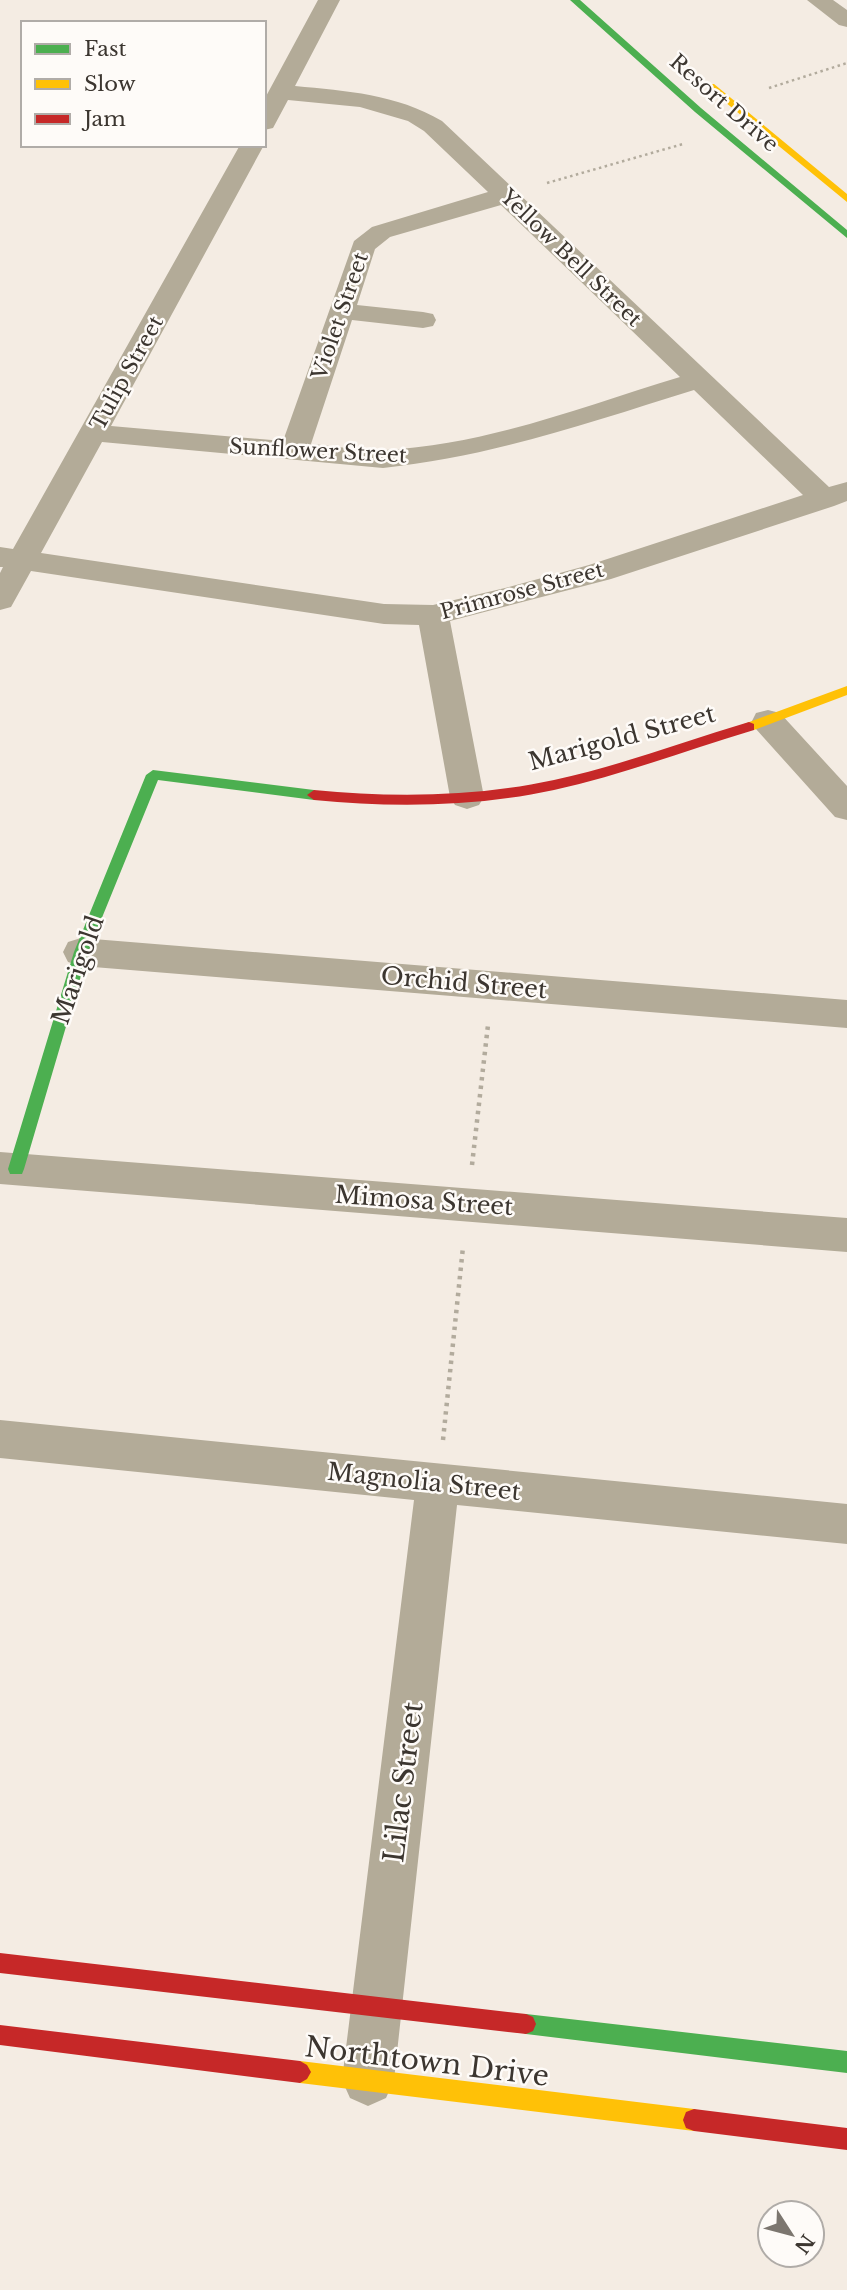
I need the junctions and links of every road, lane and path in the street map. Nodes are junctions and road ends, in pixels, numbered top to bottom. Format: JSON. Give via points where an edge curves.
{"nodes":[{"id":1,"x":329,"y":0,"type":"edge"},
{"id":2,"x":575,"y":0,"type":"edge"},
{"id":3,"x":818,"y":0,"type":"edge"},
{"id":4,"x":847,"y":20,"type":"edge"},
{"id":5,"x":847,"y":64,"type":"edge"},
{"id":6,"x":697,"y":73,"type":"dead end"},
{"id":7,"x":281,"y":92,"type":"junction"},
{"id":8,"x":728,"y":100,"type":"junction"},
{"id":9,"x":698,"y":110,"type":"junction"},
{"id":10,"x":266,"y":119,"type":"edge"},
{"id":11,"x":724,"y":132,"type":"junction"},
{"id":12,"x":251,"y":147,"type":"edge"},
{"id":13,"x":506,"y":195,"type":"junction"},
{"id":14,"x":847,"y":198,"type":"edge"},
{"id":15,"x":847,"y":236,"type":"edge"},
{"id":16,"x":341,"y":311,"type":"junction"},
{"id":17,"x":423,"y":320,"type":"dead end"},
{"id":18,"x":699,"y":380,"type":"junction"},
{"id":19,"x":95,"y":433,"type":"junction"},
{"id":20,"x":293,"y":452,"type":"junction"},
{"id":21,"x":835,"y":495,"type":"edge"},
{"id":22,"x":11,"y":559,"type":"edge"},
{"id":23,"x":0,"y":600,"type":"edge"},
{"id":24,"x":433,"y":615,"type":"junction"},
{"id":25,"x":847,"y":690,"type":"edge"},
{"id":26,"x":768,"y":721,"type":"junction"},
{"id":27,"x":153,"y":775,"type":"joint"},
{"id":28,"x":467,"y":797,"type":"junction"},
{"id":29,"x":847,"y":808,"type":"edge"},
{"id":30,"x":81,"y":952,"type":"junction"},
{"id":31,"x":492,"y":985,"type":"junction"},
{"id":32,"x":847,"y":1014,"type":"edge"},
{"id":33,"x":8,"y":1169,"type":"edge"},
{"id":34,"x":468,"y":1205,"type":"junction"},
{"id":35,"x":847,"y":1235,"type":"edge"},
{"id":36,"x":0,"y":1439,"type":"edge"},
{"id":37,"x":438,"y":1483,"type":"junction"},
{"id":38,"x":847,"y":1524,"type":"edge"},
{"id":39,"x":0,"y":1963,"type":"edge"},
{"id":40,"x":377,"y":2006,"type":"junction"},
{"id":41,"x":0,"y":2035,"type":"edge"},
{"id":42,"x":847,"y":2062,"type":"edge"},
{"id":43,"x":368,"y":2080,"type":"junction"},
{"id":44,"x":847,"y":2139,"type":"edge"}],
"edges":[{"from":1,"to":7,"type":"street"},
{"from":2,"to":9,"type":"street","name":"Resort Drive"},
{"from":3,"to":4,"type":"street"},
{"from":5,"to":8,"type":"path"},
{"from":6,"to":8,"type":"street","name":"Resort Drive"},
{"from":7,"to":10,"type":"street"},
{"from":7,"to":13,"type":"street","name":"Yellow Bell Street","via":[[379,103],[409,111],[433,126]]},
{"from":8,"to":9,"type":"street"},
{"from":8,"to":14,"type":"street","name":"Resort Drive"},
{"from":9,"to":11,"type":"street","name":"Resort Drive"},
{"from":11,"to":13,"type":"path"},
{"from":11,"to":15,"type":"street","name":"Resort Drive"},
{"from":12,"to":19,"type":"street","name":"Tulip Street"},
{"from":13,"to":16,"type":"street","name":"Violet Street","via":[[381,232],[363,246]]},
{"from":13,"to":18,"type":"street","name":"Yellow Bell Street"},
{"from":16,"to":17,"type":"street"},
{"from":16,"to":20,"type":"street","name":"Violet Street"},
{"from":18,"to":20,"type":"street","name":"Sunflower Street","via":[[428,456],[383,459]]},
{"from":18,"to":21,"type":"street","name":"Yellow Bell Street"},
{"from":19,"to":20,"type":"street","name":"Sunflower Street"},
{"from":19,"to":22,"type":"street","name":"Tulip Street"},
{"from":21,"to":24,"type":"street","name":"Primrose Street","via":[[600,572]]},
{"from":22,"to":23,"type":"street","name":"Tulip Street"},
{"from":22,"to":24,"type":"street","name":"Primrose Street","via":[[384,614]]},
{"from":24,"to":28,"type":"street"},
{"from":25,"to":26,"type":"street","name":"Marigold Street"},
{"from":26,"to":28,"type":"street","name":"Marigold Street","via":[[553,785]]},
{"from":26,"to":29,"type":"street"},
{"from":27,"to":28,"type":"street","name":"Marigold Street","via":[[346,799]]},
{"from":27,"to":30,"type":"street","name":"Marigold"},
{"from":30,"to":31,"type":"street","name":"Orchid Street"},
{"from":30,"to":33,"type":"street","name":"Marigold"},
{"from":31,"to":32,"type":"street","name":"Orchid Street"},
{"from":31,"to":34,"type":"path"},
{"from":33,"to":34,"type":"street","name":"Mimosa Street"},
{"from":34,"to":35,"type":"street","name":"Mimosa Street"},
{"from":34,"to":37,"type":"path"},
{"from":36,"to":37,"type":"street","name":"Magnolia Street"},
{"from":37,"to":38,"type":"street","name":"Magnolia Street"},
{"from":37,"to":40,"type":"street","name":"Lilac Street"},
{"from":39,"to":40,"type":"street","name":"Northtown Drive"},
{"from":40,"to":42,"type":"street","name":"Northtown Drive"},
{"from":40,"to":43,"type":"street","name":"Lilac Street"},
{"from":41,"to":43,"type":"street","name":"Northtown Drive"},
{"from":43,"to":44,"type":"street","name":"Northtown Drive"}]}
